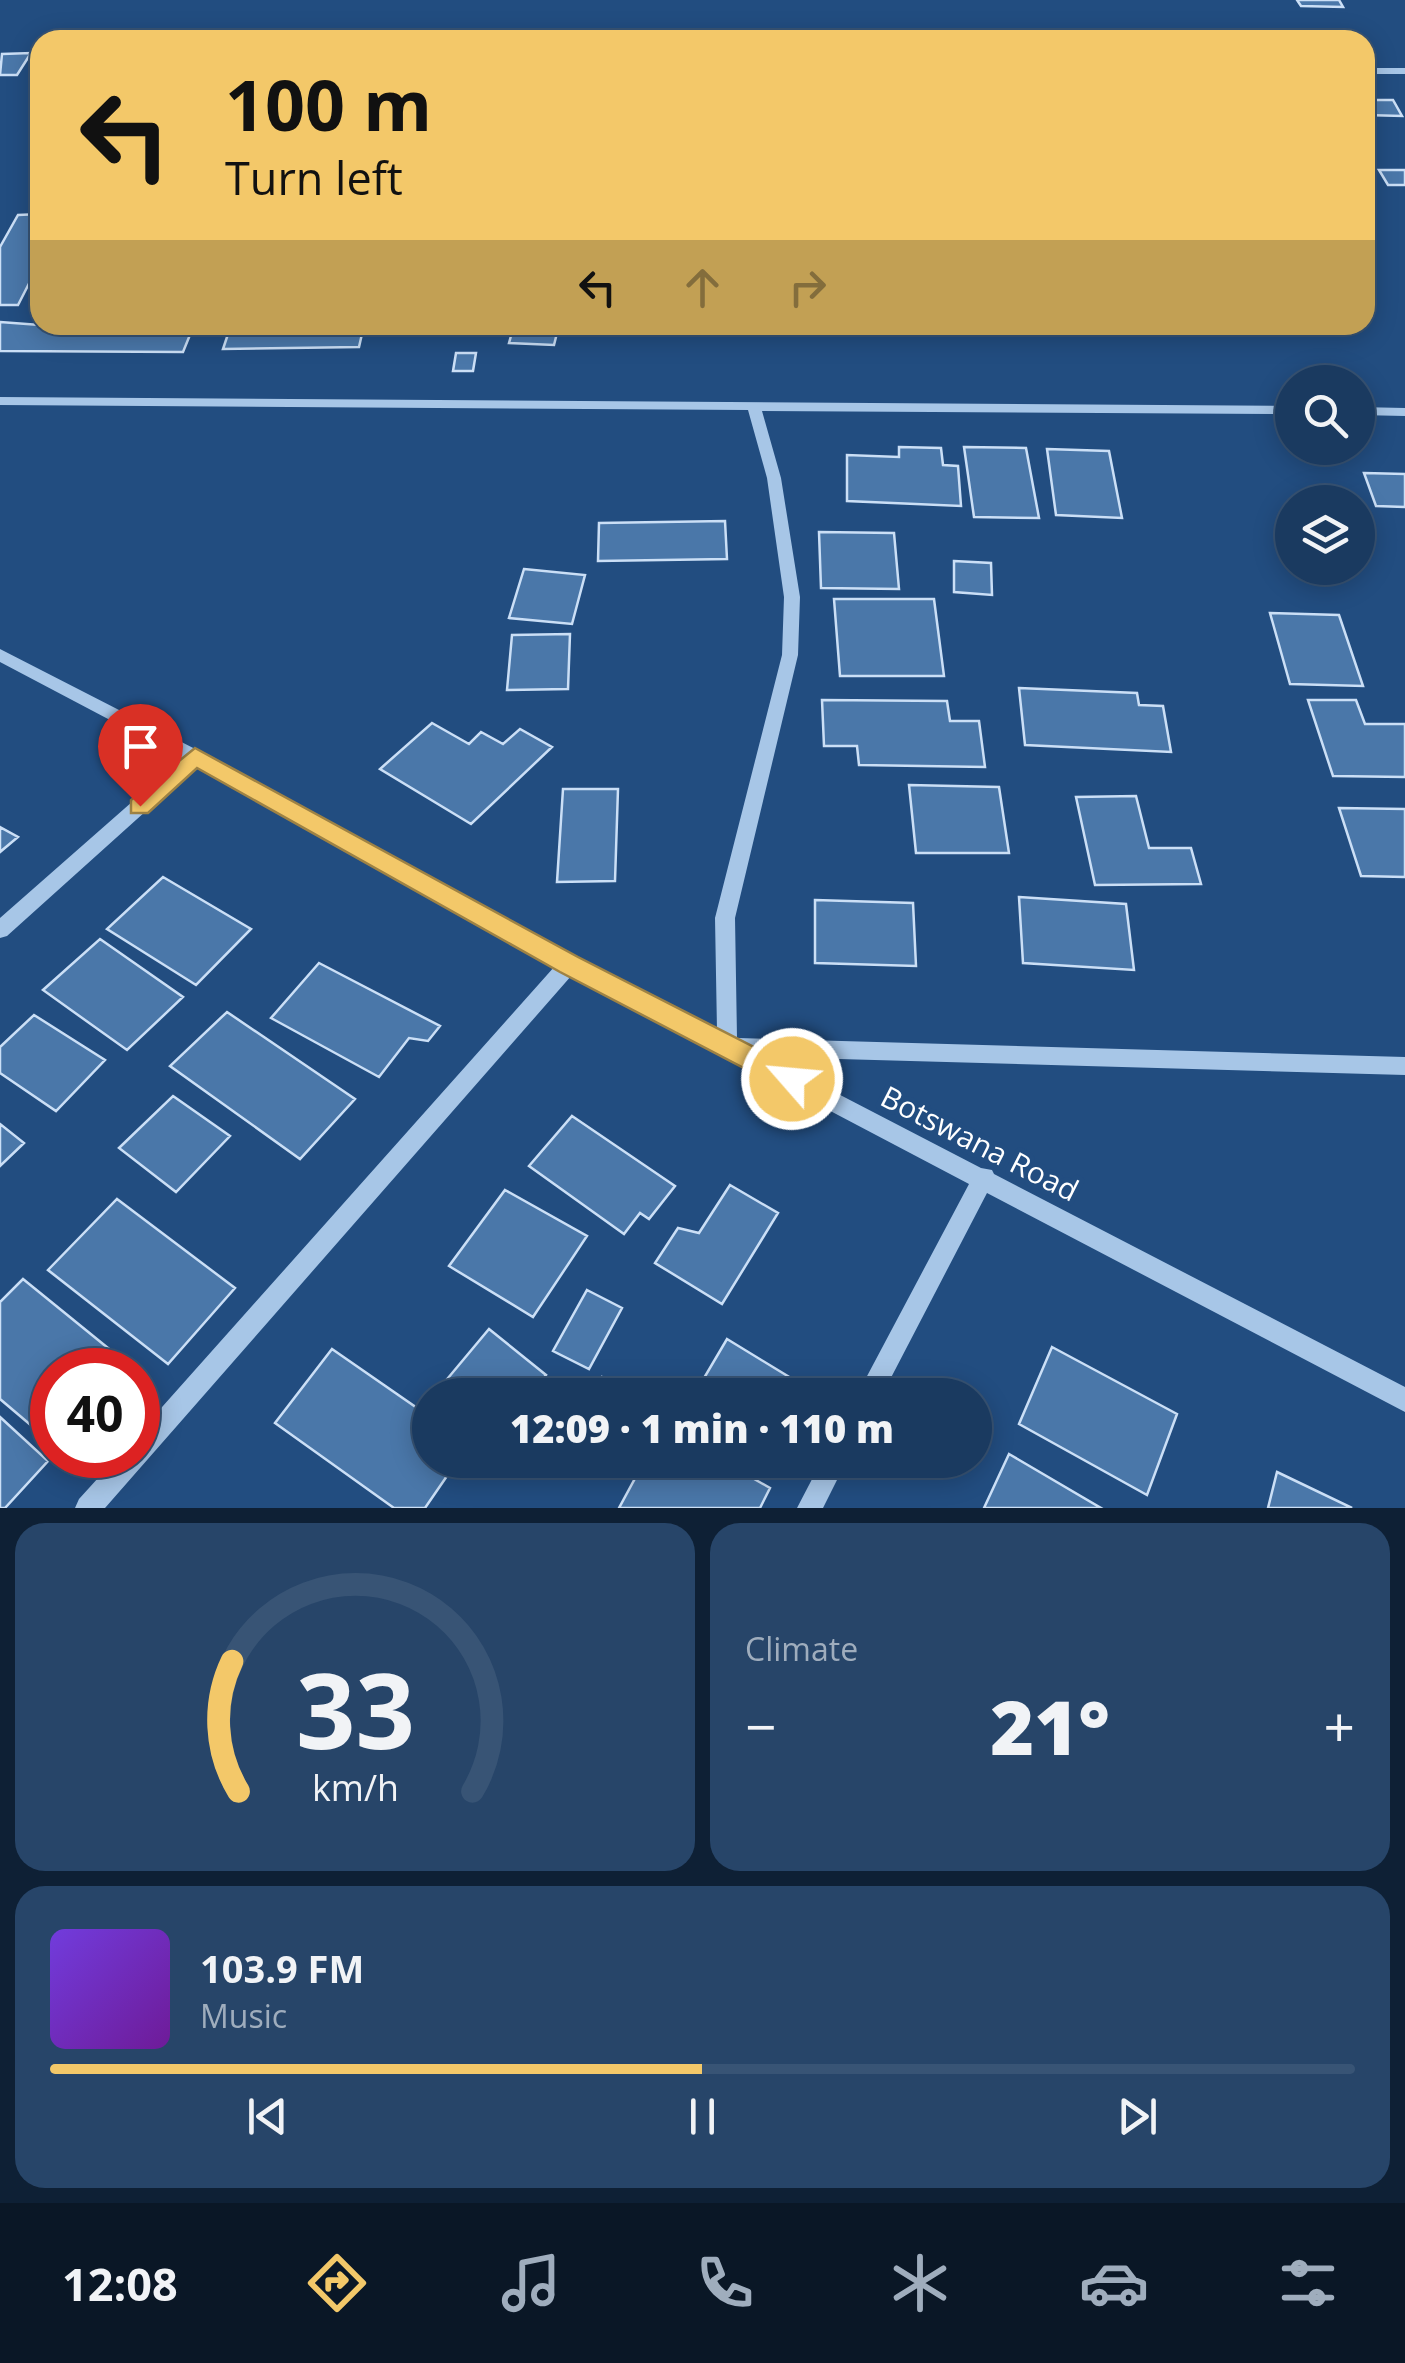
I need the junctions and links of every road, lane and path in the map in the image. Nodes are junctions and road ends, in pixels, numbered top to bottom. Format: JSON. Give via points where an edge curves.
{"nodes":[{"id":1,"x":1375,"y":70,"type":"edge"},
{"id":2,"x":1405,"y":71,"type":"edge"},
{"id":3,"x":0,"y":400,"type":"edge"},
{"id":4,"x":755,"y":408,"type":"junction"},
{"id":5,"x":1275,"y":410,"type":"edge"},
{"id":6,"x":1375,"y":411,"type":"edge"},
{"id":7,"x":1405,"y":412,"type":"edge"},
{"id":8,"x":0,"y":655,"type":"edge"},
{"id":9,"x":195,"y":756,"type":"junction"},
{"id":10,"x":0,"y":930,"type":"edge"},
{"id":11,"x":569,"y":964,"type":"junction"},
{"id":12,"x":727,"y":1046,"type":"junction"},
{"id":13,"x":1405,"y":1066,"type":"edge"},
{"id":14,"x":984,"y":1178,"type":"junction"},
{"id":15,"x":878,"y":1378,"type":"edge"},
{"id":16,"x":1405,"y":1400,"type":"edge"},
{"id":17,"x":160,"y":1427,"type":"edge"},
{"id":18,"x":115,"y":1478,"type":"edge"},
{"id":19,"x":826,"y":1478,"type":"edge"},
{"id":20,"x":88,"y":1508,"type":"edge"},
{"id":21,"x":810,"y":1508,"type":"edge"}],
"edges":[{"from":1,"to":2,"type":"street"},
{"from":3,"to":4,"type":"street"},
{"from":4,"to":5,"type":"street"},
{"from":4,"to":12,"type":"street","via":[[774,478],[792,598],[790,655],[726,918]]},
{"from":6,"to":7,"type":"street"},
{"from":8,"to":9,"type":"street","name":"Botswana Road"},
{"from":9,"to":10,"type":"street"},
{"from":9,"to":11,"type":"street","name":"Botswana Road"},
{"from":11,"to":12,"type":"street","name":"Botswana Road"},
{"from":11,"to":17,"type":"street"},
{"from":12,"to":13,"type":"street"},
{"from":12,"to":14,"type":"street","name":"Botswana Road"},
{"from":14,"to":15,"type":"street"},
{"from":14,"to":16,"type":"street","name":"Botswana Road"},
{"from":18,"to":20,"type":"street"},
{"from":19,"to":21,"type":"street"}]}
